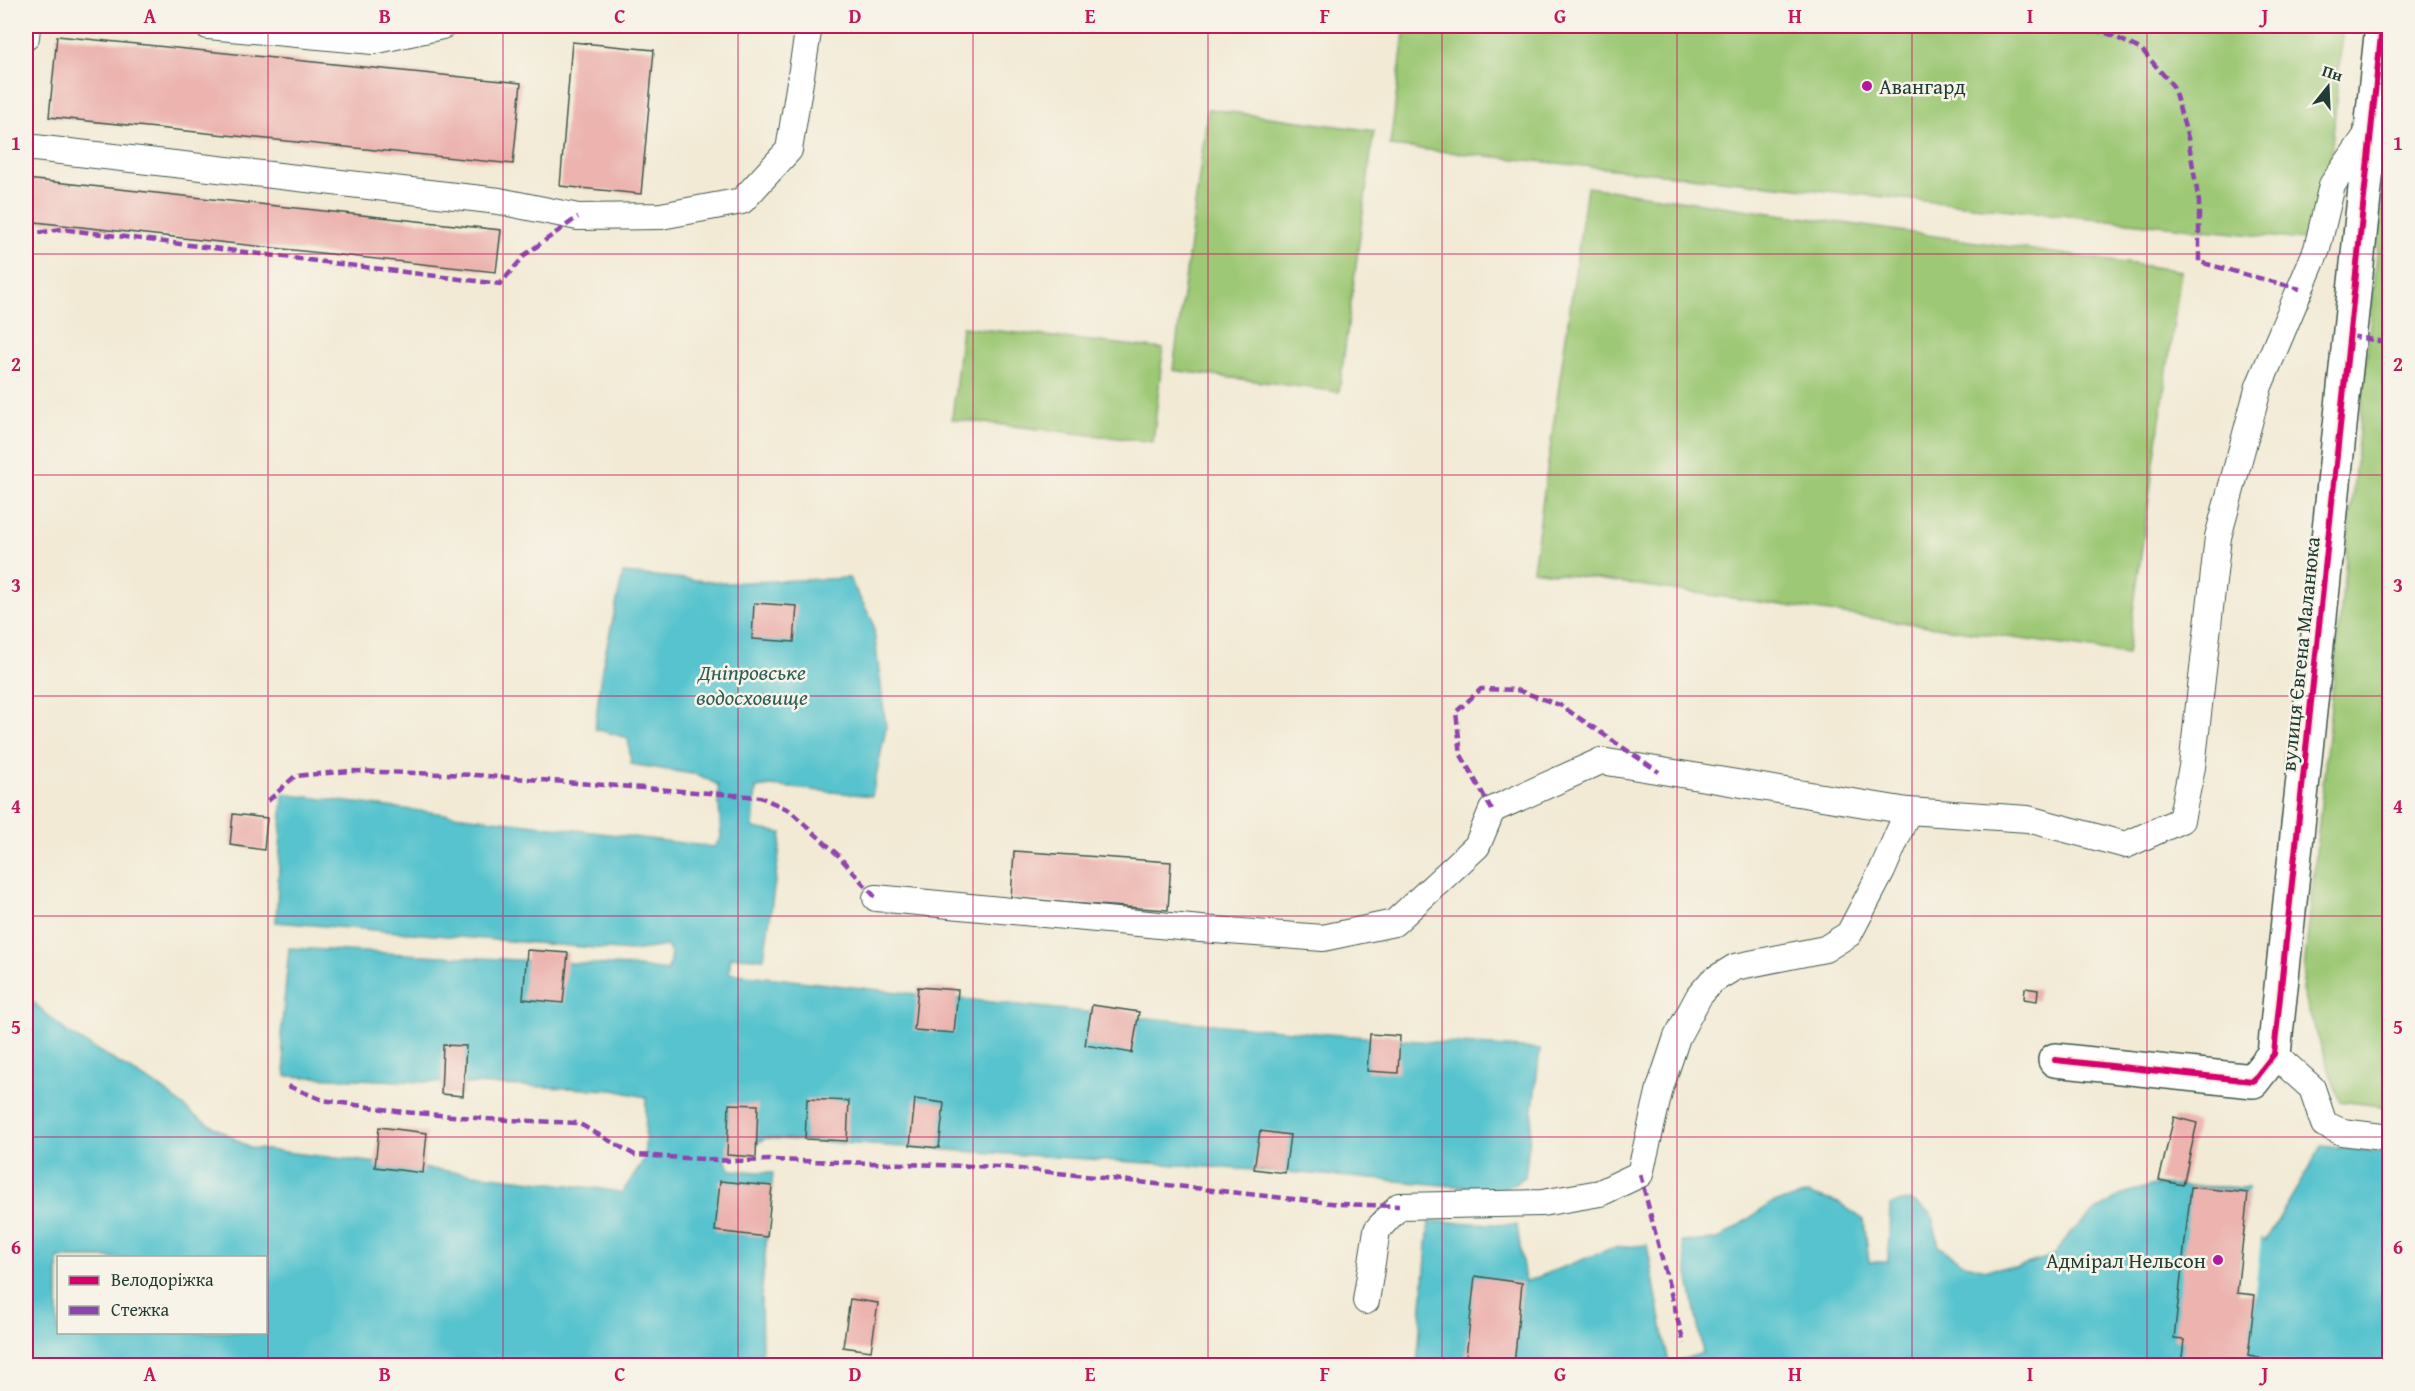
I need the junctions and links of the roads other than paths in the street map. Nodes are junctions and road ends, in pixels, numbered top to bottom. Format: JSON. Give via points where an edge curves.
{"nodes":[{"id":1,"x":27,"y":26,"type":"edge"},
{"id":2,"x":208,"y":26,"type":"edge"},
{"id":3,"x":442,"y":26,"type":"edge"},
{"id":4,"x":809,"y":26,"type":"edge"},
{"id":5,"x":2382,"y":26,"type":"edge"},
{"id":6,"x":374,"y":33,"type":"edge"},
{"id":7,"x":26,"y":38,"type":"edge"},
{"id":8,"x":2371,"y":129,"type":"junction"},
{"id":9,"x":26,"y":147,"type":"edge"},
{"id":10,"x":1908,"y":811,"type":"junction"},
{"id":11,"x":876,"y":898,"type":"dead end"},
{"id":12,"x":2274,"y":1054,"type":"junction"},
{"id":13,"x":2055,"y":1060,"type":"dead end"},
{"id":14,"x":2390,"y":1138,"type":"edge"},
{"id":15,"x":1365,"y":1301,"type":"dead end"}],
"edges":[{"from":1,"to":7,"type":"lane"},
{"from":2,"to":6,"type":"lane"},
{"from":3,"to":6,"type":"lane"},
{"from":4,"to":9,"type":"lane","via":[[789,150],[742,201],[661,216],[578,217],[499,201]]},
{"from":5,"to":8,"type":"street","name":"вулиця Євгена Маланюка"},
{"from":8,"to":10,"type":"lane","via":[[2332,185],[2317,249],[2259,386],[2218,537],[2192,768],[2181,820],[2126,845],[2028,819]]},
{"from":8,"to":12,"type":"street","name":"вулиця Євгена Маланюка"},
{"from":10,"to":11,"type":"lane","via":[[1601,761],[1492,810],[1477,846],[1394,923],[1323,938]]},
{"from":10,"to":15,"type":"lane","via":[[1848,934],[1825,949],[1735,968],[1712,981],[1699,996],[1677,1037],[1660,1088],[1640,1174],[1600,1193],[1542,1203],[1399,1206],[1377,1230]]},
{"from":12,"to":13,"type":"street","via":[[2253,1081]]},
{"from":12,"to":14,"type":"lane","via":[[2312,1088],[2324,1124],[2342,1132]]}]}
